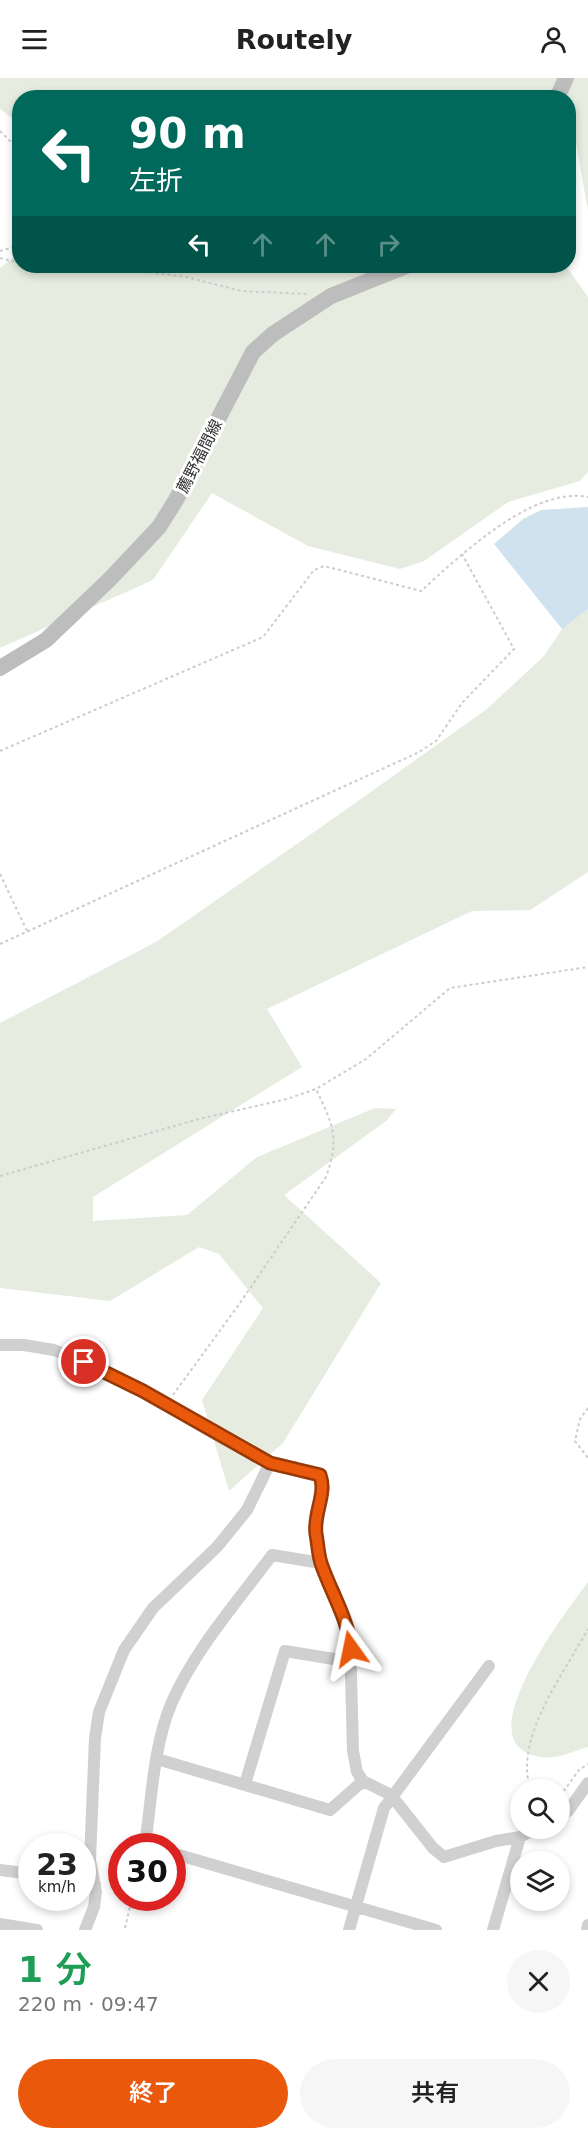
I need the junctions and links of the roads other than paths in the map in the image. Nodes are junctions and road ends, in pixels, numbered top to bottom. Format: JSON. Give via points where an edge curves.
{"nodes":[{"id":1,"x":388,"y":273,"type":"edge"},
{"id":2,"x":0,"y":668,"type":"edge"},
{"id":3,"x":0,"y":1345,"type":"edge"},
{"id":4,"x":270,"y":1463,"type":"junction"},
{"id":5,"x":321,"y":1563,"type":"junction"},
{"id":6,"x":352,"y":1662,"type":"junction"},
{"id":7,"x":489,"y":1666,"type":"dead end"},
{"id":8,"x":157,"y":1759,"type":"junction"},
{"id":9,"x":363,"y":1781,"type":"junction"},
{"id":10,"x":588,"y":1783,"type":"edge"},
{"id":11,"x":245,"y":1784,"type":"junction"},
{"id":12,"x":391,"y":1796,"type":"junction"},
{"id":13,"x":583,"y":1799,"type":"edge"},
{"id":14,"x":570,"y":1809,"type":"edge"},
{"id":15,"x":91,"y":1833,"type":"edge"},
{"id":16,"x":147,"y":1833,"type":"edge"},
{"id":17,"x":510,"y":1839,"type":"edge"},
{"id":18,"x":519,"y":1839,"type":"edge"},
{"id":19,"x":186,"y":1857,"type":"edge"},
{"id":20,"x":0,"y":1870,"type":"edge"},
{"id":21,"x":18,"y":1872,"type":"edge"},
{"id":22,"x":356,"y":1907,"type":"junction"},
{"id":23,"x":93,"y":1911,"type":"edge"},
{"id":24,"x":0,"y":1924,"type":"edge"},
{"id":25,"x":588,"y":1925,"type":"edge"},
{"id":26,"x":89,"y":1929,"type":"edge"},
{"id":27,"x":37,"y":1930,"type":"edge"},
{"id":28,"x":349,"y":1930,"type":"edge"},
{"id":29,"x":436,"y":1930,"type":"edge"},
{"id":30,"x":493,"y":1930,"type":"edge"},
{"id":31,"x":587,"y":1930,"type":"edge"}],
"edges":[{"from":1,"to":2,"type":"main road","name":"薦野福間線","via":[[331,296],[253,352],[159,526],[46,640]]},
{"from":3,"to":4,"type":"street","via":[[54,1350],[84,1362]]},
{"from":4,"to":5,"type":"street","via":[[320,1475],[324,1486],[315,1529]]},
{"from":4,"to":15,"type":"street","via":[[247,1510],[217,1547],[153,1608],[124,1650],[99,1712]]},
{"from":5,"to":6,"type":"street","via":[[347,1628]]},
{"from":5,"to":8,"type":"street","via":[[272,1555],[191,1664],[172,1703]]},
{"from":6,"to":9,"type":"street","via":[[353,1751]]},
{"from":6,"to":11,"type":"street","via":[[285,1651]]},
{"from":7,"to":12,"type":"street"},
{"from":8,"to":11,"type":"street"},
{"from":8,"to":16,"type":"street"},
{"from":9,"to":11,"type":"street","via":[[330,1810]]},
{"from":9,"to":12,"type":"street"},
{"from":10,"to":13,"type":"street"},
{"from":12,"to":17,"type":"street","via":[[444,1857]]},
{"from":12,"to":22,"type":"street","via":[[384,1808]]},
{"from":13,"to":14,"type":"street"},
{"from":18,"to":30,"type":"street"},
{"from":19,"to":22,"type":"street"},
{"from":20,"to":21,"type":"street"},
{"from":22,"to":28,"type":"street"},
{"from":22,"to":29,"type":"street"},
{"from":23,"to":26,"type":"street"},
{"from":24,"to":27,"type":"street"},
{"from":25,"to":31,"type":"street"}]}
